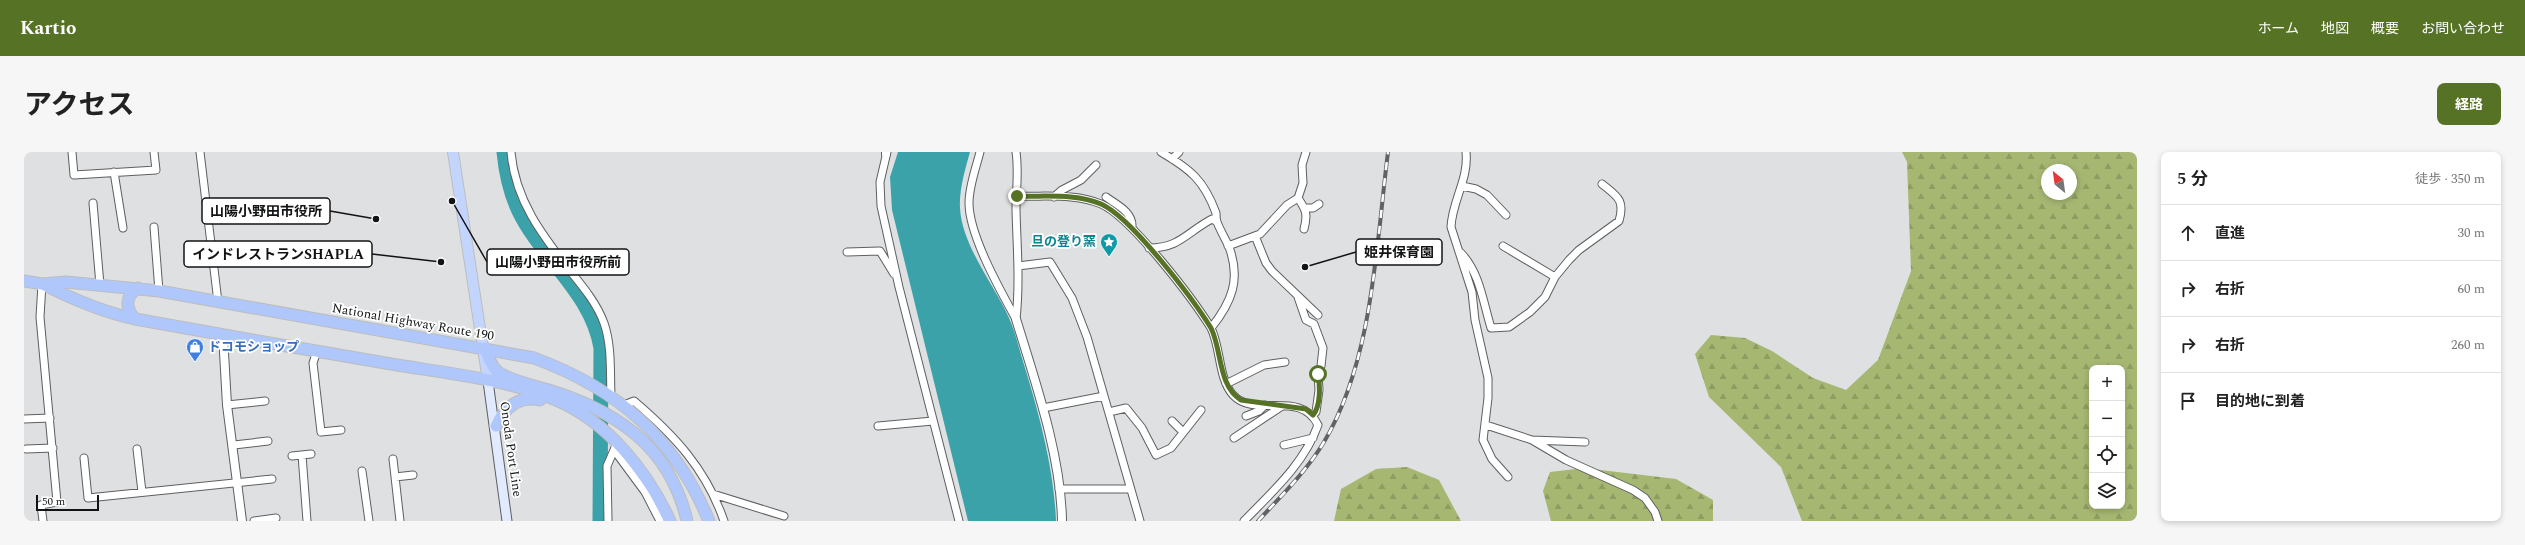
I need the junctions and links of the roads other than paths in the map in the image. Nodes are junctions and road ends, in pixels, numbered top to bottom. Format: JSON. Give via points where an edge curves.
{"nodes":[{"id":1,"x":72,"y":152,"type":"edge"},
{"id":2,"x":154,"y":152,"type":"edge"},
{"id":3,"x":200,"y":152,"type":"edge"},
{"id":4,"x":454,"y":152,"type":"edge"},
{"id":5,"x":511,"y":152,"type":"edge"},
{"id":6,"x":980,"y":152,"type":"edge"},
{"id":7,"x":1016,"y":152,"type":"edge"},
{"id":8,"x":1161,"y":152,"type":"edge"},
{"id":9,"x":1179,"y":152,"type":"edge"},
{"id":10,"x":1306,"y":152,"type":"edge"},
{"id":11,"x":1466,"y":152,"type":"edge"},
{"id":12,"x":886,"y":153,"type":"edge"},
{"id":13,"x":1172,"y":158,"type":"junction"},
{"id":14,"x":1096,"y":165,"type":"dead end"},
{"id":15,"x":114,"y":172,"type":"junction"},
{"id":16,"x":1602,"y":184,"type":"dead end"},
{"id":17,"x":1462,"y":186,"type":"junction"},
{"id":18,"x":1017,"y":196,"type":"junction"},
{"id":19,"x":1054,"y":197,"type":"junction"},
{"id":20,"x":1106,"y":197,"type":"dead end"},
{"id":21,"x":1298,"y":198,"type":"junction"},
{"id":22,"x":93,"y":203,"type":"dead end"},
{"id":23,"x":1319,"y":204,"type":"dead end"},
{"id":24,"x":1306,"y":208,"type":"junction"},
{"id":25,"x":1506,"y":215,"type":"dead end"},
{"id":26,"x":1216,"y":222,"type":"junction"},
{"id":27,"x":1132,"y":227,"type":"junction"},
{"id":28,"x":123,"y":228,"type":"dead end"},
{"id":29,"x":154,"y":228,"type":"dead end"},
{"id":30,"x":96,"y":229,"type":"junction"},
{"id":31,"x":1304,"y":229,"type":"dead end"},
{"id":32,"x":87,"y":230,"type":"dead end"},
{"id":33,"x":1255,"y":236,"type":"junction"},
{"id":34,"x":1228,"y":246,"type":"junction"},
{"id":35,"x":1503,"y":246,"type":"dead end"},
{"id":36,"x":1149,"y":248,"type":"junction"},
{"id":37,"x":1458,"y":250,"type":"junction"},
{"id":38,"x":847,"y":252,"type":"dead end"},
{"id":39,"x":1018,"y":266,"type":"junction"},
{"id":40,"x":897,"y":277,"type":"junction"},
{"id":41,"x":1555,"y":277,"type":"junction"},
{"id":42,"x":24,"y":281,"type":"edge"},
{"id":43,"x":42,"y":284,"type":"junction"},
{"id":44,"x":100,"y":285,"type":"junction"},
{"id":45,"x":138,"y":288,"type":"junction"},
{"id":46,"x":159,"y":291,"type":"junction"},
{"id":47,"x":1298,"y":297,"type":"junction"},
{"id":48,"x":218,"y":302,"type":"junction"},
{"id":49,"x":1318,"y":315,"type":"dead end"},
{"id":50,"x":135,"y":319,"type":"junction"},
{"id":51,"x":1016,"y":319,"type":"junction"},
{"id":52,"x":1211,"y":328,"type":"junction"},
{"id":53,"x":223,"y":335,"type":"junction"},
{"id":54,"x":485,"y":348,"type":"junction"},
{"id":55,"x":317,"y":351,"type":"junction"},
{"id":56,"x":1285,"y":362,"type":"dead end"},
{"id":57,"x":488,"y":381,"type":"junction"},
{"id":58,"x":1226,"y":384,"type":"junction"},
{"id":59,"x":610,"y":395,"type":"junction"},
{"id":60,"x":1104,"y":396,"type":"junction"},
{"id":61,"x":265,"y":400,"type":"dead end"},
{"id":62,"x":227,"y":405,"type":"junction"},
{"id":63,"x":624,"y":405,"type":"junction"},
{"id":64,"x":1265,"y":405,"type":"junction"},
{"id":65,"x":1283,"y":406,"type":"junction"},
{"id":66,"x":1043,"y":408,"type":"junction"},
{"id":67,"x":1201,"y":410,"type":"dead end"},
{"id":68,"x":1109,"y":412,"type":"junction"},
{"id":69,"x":1313,"y":415,"type":"junction"},
{"id":70,"x":1246,"y":416,"type":"dead end"},
{"id":71,"x":50,"y":418,"type":"junction"},
{"id":72,"x":24,"y":419,"type":"edge"},
{"id":73,"x":1172,"y":421,"type":"dead end"},
{"id":74,"x":592,"y":422,"type":"junction"},
{"id":75,"x":933,"y":422,"type":"junction"},
{"id":76,"x":1486,"y":425,"type":"junction"},
{"id":77,"x":496,"y":426,"type":"junction"},
{"id":78,"x":878,"y":426,"type":"dead end"},
{"id":79,"x":341,"y":430,"type":"dead end"},
{"id":80,"x":1182,"y":432,"type":"junction"},
{"id":81,"x":1234,"y":438,"type":"dead end"},
{"id":82,"x":1313,"y":438,"type":"junction"},
{"id":83,"x":1532,"y":440,"type":"junction"},
{"id":84,"x":268,"y":441,"type":"dead end"},
{"id":85,"x":614,"y":442,"type":"junction"},
{"id":86,"x":1585,"y":442,"type":"dead end"},
{"id":87,"x":234,"y":445,"type":"junction"},
{"id":88,"x":1284,"y":445,"type":"dead end"},
{"id":89,"x":53,"y":448,"type":"junction"},
{"id":90,"x":26,"y":449,"type":"dead end"},
{"id":91,"x":137,"y":449,"type":"dead end"},
{"id":92,"x":311,"y":454,"type":"dead end"},
{"id":93,"x":302,"y":455,"type":"junction"},
{"id":94,"x":292,"y":456,"type":"dead end"},
{"id":95,"x":84,"y":458,"type":"dead end"},
{"id":96,"x":393,"y":459,"type":"dead end"},
{"id":97,"x":362,"y":471,"type":"dead end"},
{"id":98,"x":413,"y":475,"type":"dead end"},
{"id":99,"x":395,"y":477,"type":"junction"},
{"id":100,"x":1508,"y":477,"type":"dead end"},
{"id":101,"x":272,"y":479,"type":"dead end"},
{"id":102,"x":237,"y":482,"type":"junction"},
{"id":103,"x":1059,"y":489,"type":"junction"},
{"id":104,"x":1130,"y":489,"type":"junction"},
{"id":105,"x":142,"y":492,"type":"junction"},
{"id":106,"x":713,"y":494,"type":"junction"},
{"id":107,"x":784,"y":516,"type":"dead end"},
{"id":108,"x":276,"y":518,"type":"dead end"},
{"id":109,"x":43,"y":521,"type":"edge"},
{"id":110,"x":242,"y":521,"type":"edge"},
{"id":111,"x":254,"y":521,"type":"edge"},
{"id":112,"x":307,"y":521,"type":"edge"},
{"id":113,"x":369,"y":521,"type":"edge"},
{"id":114,"x":400,"y":521,"type":"edge"},
{"id":115,"x":507,"y":521,"type":"edge"},
{"id":116,"x":608,"y":521,"type":"edge"},
{"id":117,"x":660,"y":521,"type":"edge"},
{"id":118,"x":670,"y":521,"type":"edge"},
{"id":119,"x":688,"y":521,"type":"edge"},
{"id":120,"x":709,"y":521,"type":"edge"},
{"id":121,"x":724,"y":521,"type":"edge"},
{"id":122,"x":959,"y":521,"type":"edge"},
{"id":123,"x":1062,"y":521,"type":"edge"},
{"id":124,"x":1140,"y":521,"type":"edge"},
{"id":125,"x":1244,"y":521,"type":"edge"},
{"id":126,"x":1658,"y":521,"type":"edge"}],
"edges":[{"from":1,"to":15,"type":"street","via":[[74,175]]},
{"from":2,"to":15,"type":"street","via":[[156,170]]},
{"from":3,"to":48,"type":"street"},
{"from":4,"to":54,"type":"main road"},
{"from":5,"to":59,"type":"street","via":[[514,175],[527,210],[595,305],[604,324],[610,351]]},
{"from":6,"to":51,"type":"street","via":[[969,202],[971,222],[997,283]]},
{"from":7,"to":18,"type":"street","via":[[1019,172]]},
{"from":8,"to":13,"type":"street"},
{"from":9,"to":13,"type":"street"},
{"from":10,"to":21,"type":"street","via":[[1302,165],[1303,183]]},
{"from":11,"to":17,"type":"street","via":[[1466,171]]},
{"from":12,"to":40,"type":"street","via":[[880,182],[881,206]]},
{"from":13,"to":26,"type":"street","via":[[1198,178],[1210,198]]},
{"from":14,"to":19,"type":"street","via":[[1081,180]]},
{"from":15,"to":28,"type":"street"},
{"from":16,"to":41,"type":"street","via":[[1619,199],[1623,208],[1620,221],[1579,250]]},
{"from":17,"to":25,"type":"street","via":[[1487,195]]},
{"from":17,"to":37,"type":"street","via":[[1451,227]]},
{"from":18,"to":19,"type":"street"},
{"from":18,"to":39,"type":"street"},
{"from":19,"to":27,"type":"street","via":[[1070,196],[1102,204],[1120,215]]},
{"from":20,"to":27,"type":"street","via":[[1129,213],[1133,221]]},
{"from":21,"to":24,"type":"street"},
{"from":21,"to":33,"type":"street"},
{"from":22,"to":30,"type":"street"},
{"from":23,"to":24,"type":"street","via":[[1313,208]]},
{"from":24,"to":31,"type":"street","via":[[1308,217]]},
{"from":26,"to":34,"type":"street"},
{"from":26,"to":36,"type":"street","via":[[1212,219],[1202,224],[1184,240],[1165,248]]},
{"from":27,"to":36,"type":"street"},
{"from":29,"to":46,"type":"street"},
{"from":30,"to":32,"type":"street"},
{"from":30,"to":44,"type":"street"},
{"from":33,"to":34,"type":"street"},
{"from":33,"to":47,"type":"street","via":[[1266,263]]},
{"from":34,"to":52,"type":"street","via":[[1233,268],[1233,292],[1229,304]]},
{"from":35,"to":41,"type":"street"},
{"from":36,"to":52,"type":"street"},
{"from":37,"to":41,"type":"street","via":[[1470,263],[1491,328],[1509,327],[1530,312],[1546,296]]},
{"from":37,"to":76,"type":"street","via":[[1472,292],[1486,370]]},
{"from":38,"to":40,"type":"street","via":[[880,251]]},
{"from":39,"to":51,"type":"street"},
{"from":39,"to":60,"type":"street","via":[[1050,262],[1072,298],[1087,337]]},
{"from":40,"to":75,"type":"street"},
{"from":42,"to":43,"type":"highway","name":"National Highway Route 190"},
{"from":43,"to":44,"type":"highway","name":"National Highway Route 190","via":[[66,282]]},
{"from":43,"to":50,"type":"highway","name":"National Highway Route 190","via":[[70,298],[116,315]]},
{"from":43,"to":71,"type":"street","via":[[40,317]]},
{"from":44,"to":45,"type":"highway","name":"National Highway Route 190"},
{"from":45,"to":46,"type":"highway","name":"National Highway Route 190"},
{"from":45,"to":50,"type":"highway","via":[[127,301],[128,309]]},
{"from":46,"to":48,"type":"highway","name":"National Highway Route 190"},
{"from":47,"to":49,"type":"street"},
{"from":47,"to":69,"type":"street","via":[[1306,320],[1314,324],[1323,348],[1318,374],[1316,412]]},
{"from":48,"to":54,"type":"highway","name":"National Highway Route 190"},
{"from":50,"to":53,"type":"highway","name":"National Highway Route 190"},
{"from":51,"to":66,"type":"street"},
{"from":52,"to":58,"type":"street","via":[[1217,339]]},
{"from":53,"to":55,"type":"highway","name":"National Highway Route 190"},
{"from":53,"to":62,"type":"street"},
{"from":54,"to":57,"type":"main road"},
{"from":54,"to":59,"type":"highway","name":"National Highway Route 190","via":[[534,358],[577,375]]},
{"from":54,"to":119,"type":"highway","via":[[491,364],[501,374],[612,415],[646,442],[663,463],[678,489]]},
{"from":55,"to":57,"type":"highway","name":"National Highway Route 190"},
{"from":55,"to":79,"type":"street","via":[[313,363],[321,432]]},
{"from":56,"to":58,"type":"street","via":[[1264,364]]},
{"from":57,"to":74,"type":"highway","name":"National Highway Route 190","via":[[557,400]]},
{"from":57,"to":77,"type":"main road","name":"Onoda Port Line"},
{"from":58,"to":64,"type":"street","via":[[1234,396],[1241,400]]},
{"from":59,"to":63,"type":"highway","name":"National Highway Route 190"},
{"from":60,"to":66,"type":"street"},
{"from":60,"to":68,"type":"street"},
{"from":61,"to":62,"type":"street"},
{"from":62,"to":87,"type":"street"},
{"from":63,"to":106,"type":"street","via":[[634,401],[676,439]]},
{"from":63,"to":120,"type":"highway","name":"National Highway Route 190","via":[[654,432],[674,456],[694,488]]},
{"from":64,"to":65,"type":"street"},
{"from":64,"to":70,"type":"street","via":[[1259,411]]},
{"from":65,"to":69,"type":"street","via":[[1306,409]]},
{"from":65,"to":81,"type":"street"},
{"from":66,"to":103,"type":"street"},
{"from":67,"to":80,"type":"street"},
{"from":68,"to":80,"type":"street","via":[[1126,408],[1142,428],[1156,455],[1171,448]]},
{"from":68,"to":104,"type":"street"},
{"from":69,"to":82,"type":"street","via":[[1318,425]]},
{"from":71,"to":72,"type":"street"},
{"from":71,"to":89,"type":"street"},
{"from":73,"to":80,"type":"street"},
{"from":74,"to":77,"type":"highway","via":[[532,398],[523,399],[509,406]]},
{"from":74,"to":85,"type":"highway","name":"National Highway Route 190"},
{"from":75,"to":78,"type":"street"},
{"from":75,"to":122,"type":"street"},
{"from":76,"to":83,"type":"street"},
{"from":76,"to":100,"type":"street","via":[[1483,440],[1486,450]]},
{"from":77,"to":115,"type":"main road","name":"Onoda Port Line"},
{"from":82,"to":88,"type":"street"},
{"from":82,"to":125,"type":"street","via":[[1290,472]]},
{"from":83,"to":86,"type":"street"},
{"from":83,"to":126,"type":"street","via":[[1566,460],[1633,490],[1645,498]]},
{"from":84,"to":87,"type":"street"},
{"from":85,"to":116,"type":"street","via":[[607,466]]},
{"from":85,"to":117,"type":"street"},
{"from":85,"to":118,"type":"highway","name":"National Highway Route 190","via":[[655,492]]},
{"from":87,"to":102,"type":"street"},
{"from":89,"to":90,"type":"street"},
{"from":89,"to":109,"type":"street","via":[[57,502],[41,505]]},
{"from":91,"to":105,"type":"street"},
{"from":92,"to":93,"type":"street"},
{"from":93,"to":94,"type":"street"},
{"from":93,"to":112,"type":"street"},
{"from":95,"to":105,"type":"street","via":[[88,498]]},
{"from":96,"to":99,"type":"street"},
{"from":97,"to":113,"type":"street"},
{"from":98,"to":99,"type":"street"},
{"from":99,"to":114,"type":"street"},
{"from":101,"to":102,"type":"street"},
{"from":102,"to":105,"type":"street"},
{"from":102,"to":110,"type":"street"},
{"from":103,"to":104,"type":"street"},
{"from":103,"to":123,"type":"street"},
{"from":104,"to":124,"type":"street"},
{"from":106,"to":107,"type":"street"},
{"from":106,"to":121,"type":"street"},
{"from":108,"to":111,"type":"street"}]}
